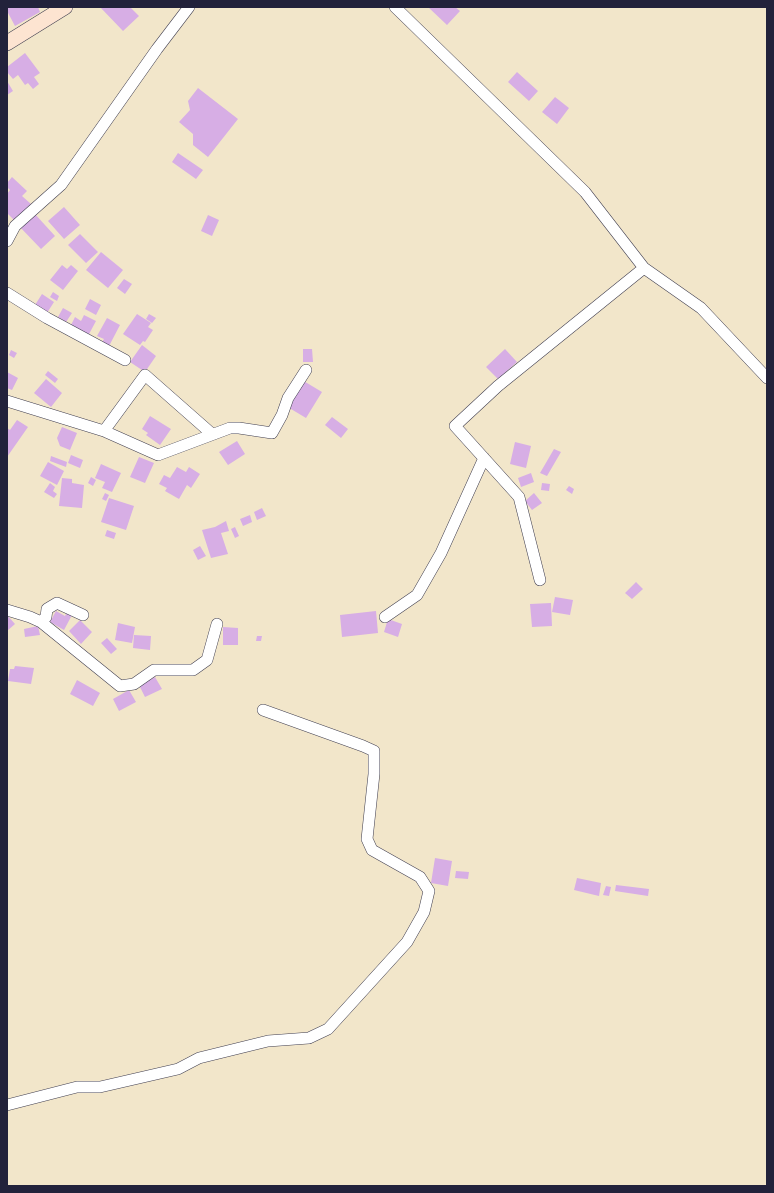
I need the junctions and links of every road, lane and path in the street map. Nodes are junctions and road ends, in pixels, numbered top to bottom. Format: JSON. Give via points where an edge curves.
{"nodes":[{"id":1,"x":189,"y":7,"type":"edge"},
{"id":2,"x":395,"y":7,"type":"edge"},
{"id":3,"x":55,"y":10,"type":"edge"},
{"id":4,"x":7,"y":43,"type":"edge"},
{"id":5,"x":7,"y":241,"type":"edge"},
{"id":6,"x":644,"y":268,"type":"junction"},
{"id":7,"x":7,"y":293,"type":"edge"},
{"id":8,"x":125,"y":360,"type":"dead end"},
{"id":9,"x":306,"y":370,"type":"dead end"},
{"id":10,"x":767,"y":378,"type":"edge"},
{"id":11,"x":7,"y":401,"type":"edge"},
{"id":12,"x":104,"y":431,"type":"junction"},
{"id":13,"x":212,"y":434,"type":"junction"},
{"id":14,"x":484,"y":458,"type":"junction"},
{"id":15,"x":540,"y":580,"type":"dead end"},
{"id":16,"x":7,"y":610,"type":"edge"},
{"id":17,"x":83,"y":615,"type":"dead end"},
{"id":18,"x":385,"y":618,"type":"dead end"},
{"id":19,"x":41,"y":622,"type":"junction"},
{"id":20,"x":218,"y":624,"type":"dead end"},
{"id":21,"x":263,"y":710,"type":"dead end"},
{"id":22,"x":7,"y":1105,"type":"edge"}],
"edges":[{"from":1,"to":5,"type":"street","via":[[61,185],[15,226]]},
{"from":2,"to":6,"type":"street","via":[[585,192]]},
{"from":3,"to":4,"type":"street"},
{"from":6,"to":10,"type":"street","via":[[701,308]]},
{"from":6,"to":14,"type":"street","via":[[498,386],[455,426]]},
{"from":7,"to":8,"type":"street"},
{"from":9,"to":13,"type":"street","via":[[288,398],[272,433],[230,428]]},
{"from":11,"to":12,"type":"street"},
{"from":12,"to":13,"type":"street","via":[[158,455]]},
{"from":12,"to":13,"type":"street","via":[[145,374]]},
{"from":14,"to":15,"type":"street","via":[[519,497]]},
{"from":14,"to":18,"type":"street","via":[[441,553],[417,595]]},
{"from":16,"to":19,"type":"street"},
{"from":17,"to":19,"type":"street","via":[[57,603],[47,609],[46,617]]},
{"from":19,"to":20,"type":"street","via":[[120,686],[134,684],[154,670],[193,670],[208,660]]},
{"from":21,"to":22,"type":"street","via":[[374,751],[367,839],[372,850],[420,877],[429,891],[424,912],[408,942],[328,1029],[309,1038],[268,1041],[199,1058],[178,1069],[100,1088],[77,1087]]}]}
